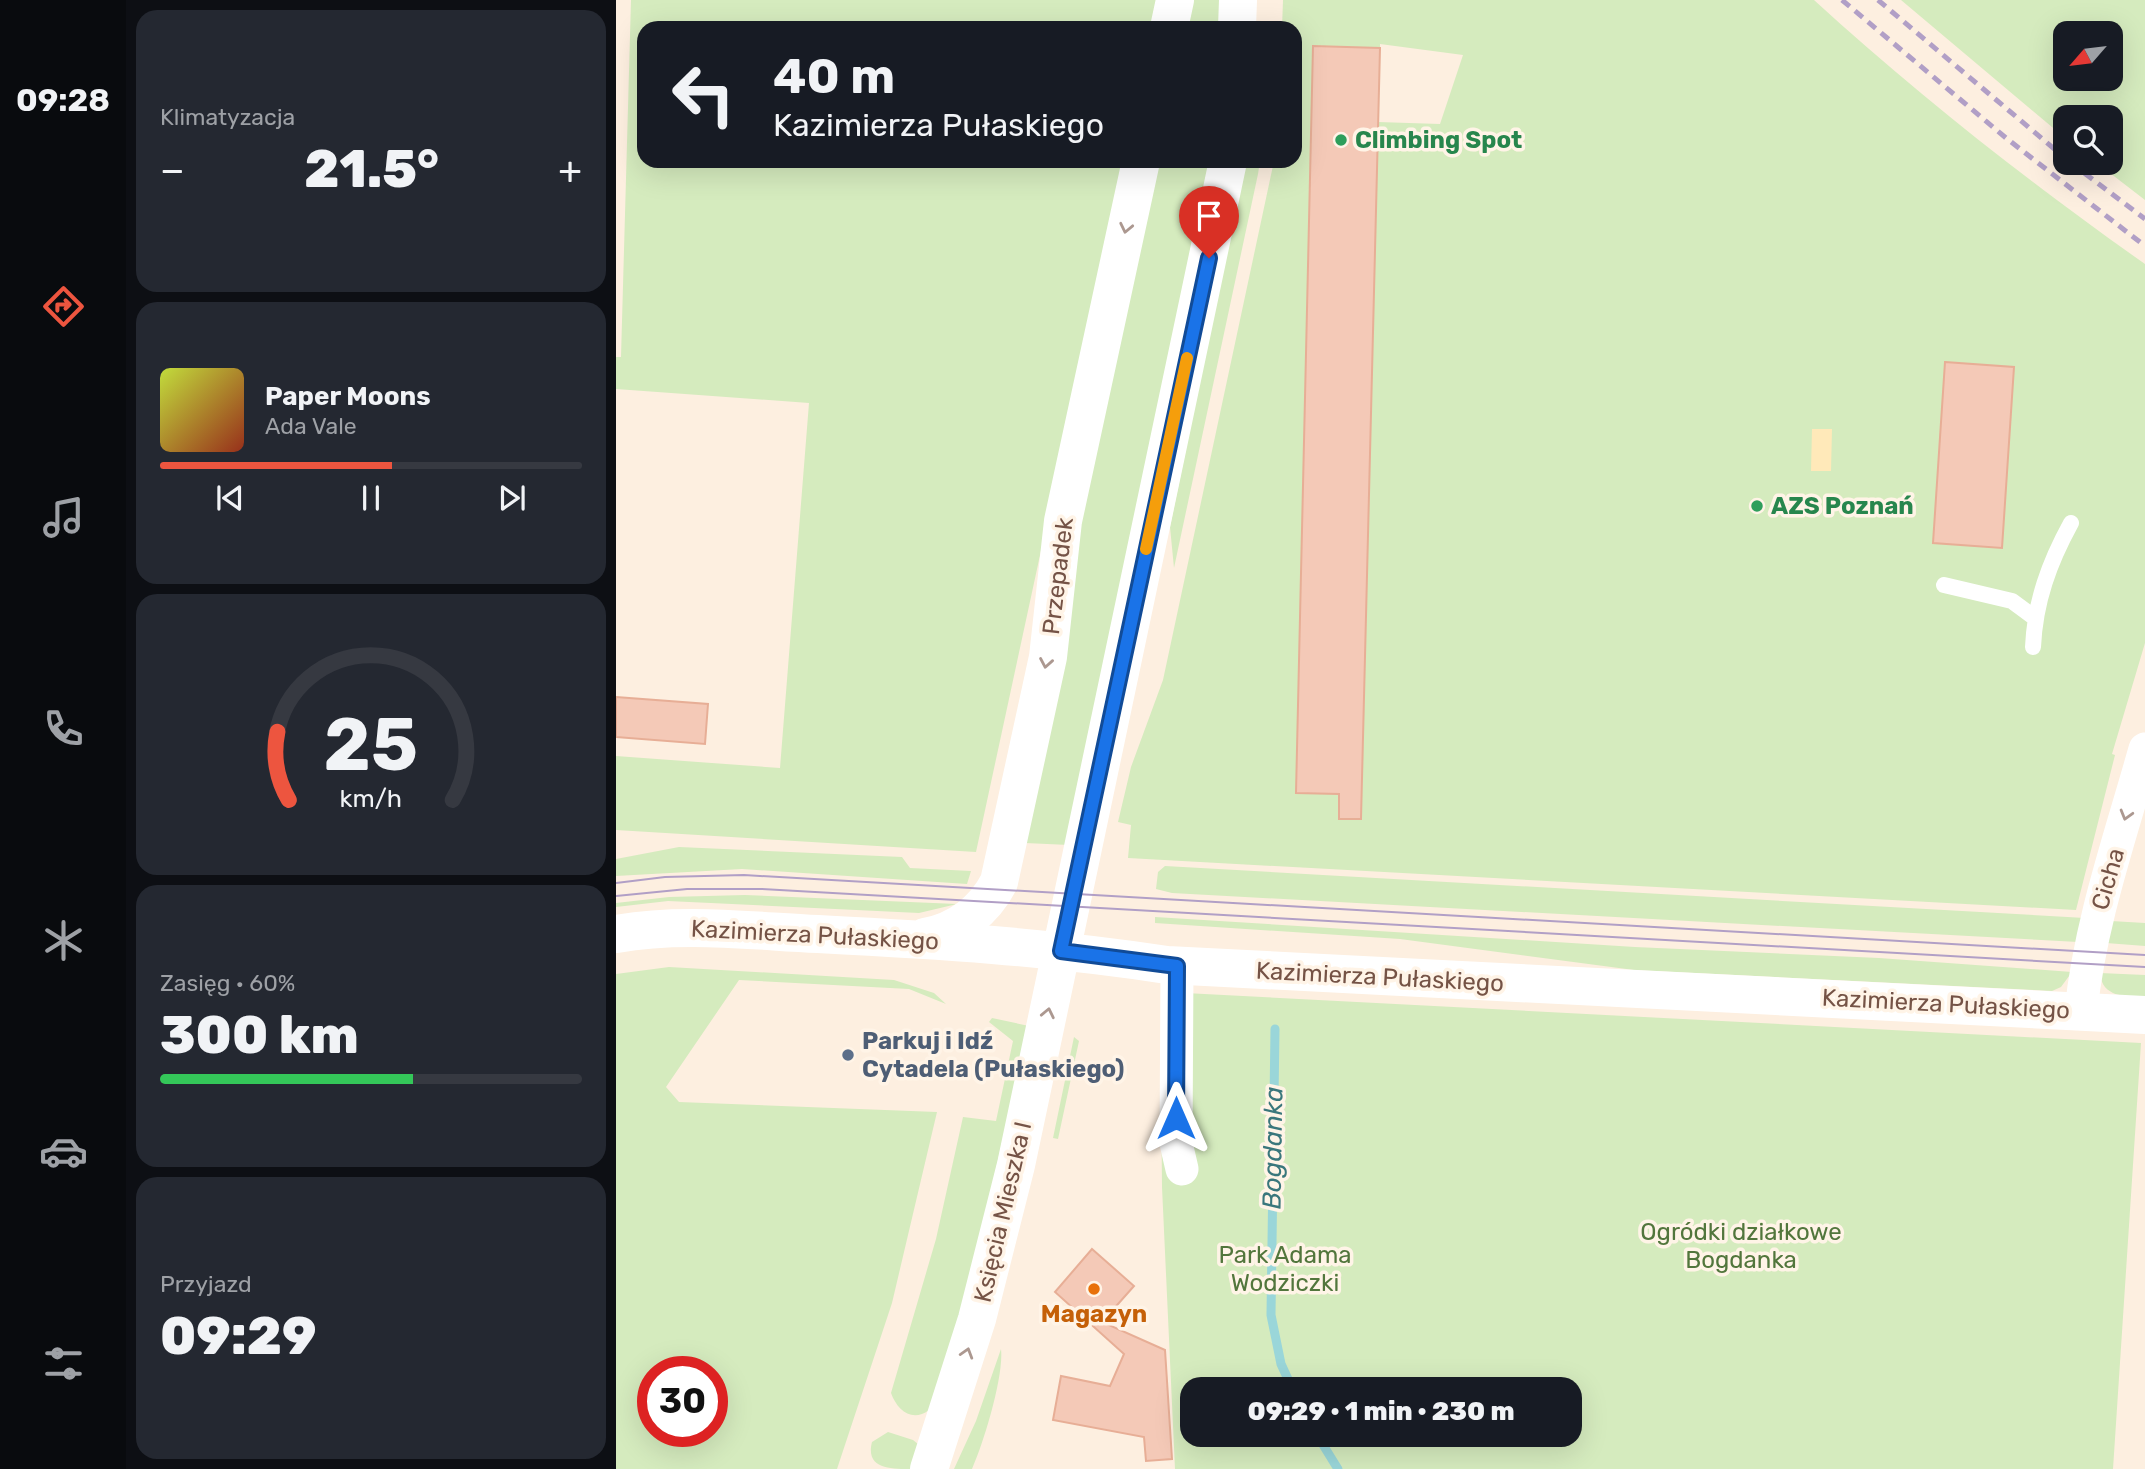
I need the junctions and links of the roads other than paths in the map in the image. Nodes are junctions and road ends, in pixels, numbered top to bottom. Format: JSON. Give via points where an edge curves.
{"nodes":[{"id":1,"x":1175,"y":0,"type":"edge"},
{"id":2,"x":1238,"y":0,"type":"edge"},
{"id":3,"x":1170,"y":21,"type":"edge"},
{"id":4,"x":1237,"y":21,"type":"edge"},
{"id":5,"x":1139,"y":168,"type":"edge"},
{"id":6,"x":1227,"y":168,"type":"edge"},
{"id":7,"x":2071,"y":523,"type":"dead end"},
{"id":8,"x":1944,"y":585,"type":"dead end"},
{"id":9,"x":2035,"y":618,"type":"junction"},
{"id":10,"x":2033,"y":647,"type":"dead end"},
{"id":11,"x":2145,"y":749,"type":"edge"},
{"id":12,"x":1081,"y":860,"type":"junction"},
{"id":13,"x":616,"y":934,"type":"edge"},
{"id":14,"x":909,"y":939,"type":"junction"},
{"id":15,"x":985,"y":944,"type":"junction"},
{"id":16,"x":1061,"y":951,"type":"junction"},
{"id":17,"x":1177,"y":966,"type":"junction"},
{"id":18,"x":2081,"y":1011,"type":"junction"},
{"id":19,"x":2145,"y":1015,"type":"edge"},
{"id":20,"x":1182,"y":1169,"type":"dead end"},
{"id":21,"x":929,"y":1469,"type":"edge"}],
"edges":[{"from":1,"to":3,"type":"street"},
{"from":2,"to":4,"type":"street"},
{"from":5,"to":14,"type":"street","name":"Przepadek","one_way":true,"via":[[1063,521],[1048,657],[999,882],[991,898],[970,918],[937,934]]},
{"from":6,"to":12,"type":"street"},
{"from":7,"to":9,"type":"lane","via":[[2051,559]]},
{"from":8,"to":9,"type":"lane","via":[[2011,601]]},
{"from":9,"to":10,"type":"lane"},
{"from":11,"to":18,"type":"street","name":"Cicha","one_way":true,"via":[[2086,964]]},
{"from":12,"to":15,"type":"street","via":[[1045,914],[1023,929]]},
{"from":12,"to":16,"type":"street"},
{"from":13,"to":14,"type":"street","name":"Kazimierza Pułaskiego","via":[[707,929]]},
{"from":14,"to":15,"type":"street","name":"Kazimierza Pułaskiego"},
{"from":15,"to":16,"type":"street","name":"Kazimierza Pułaskiego"},
{"from":16,"to":17,"type":"street","name":"Kazimierza Pułaskiego"},
{"from":21,"to":16,"type":"street","name":"Księcia Mieszka I","one_way":true,"via":[[1001,1227]]},
{"from":17,"to":18,"type":"street","name":"Kazimierza Pułaskiego"},
{"from":17,"to":20,"type":"street","via":[[1176,1143]]},
{"from":18,"to":19,"type":"street","name":"Kazimierza Pułaskiego"}]}
